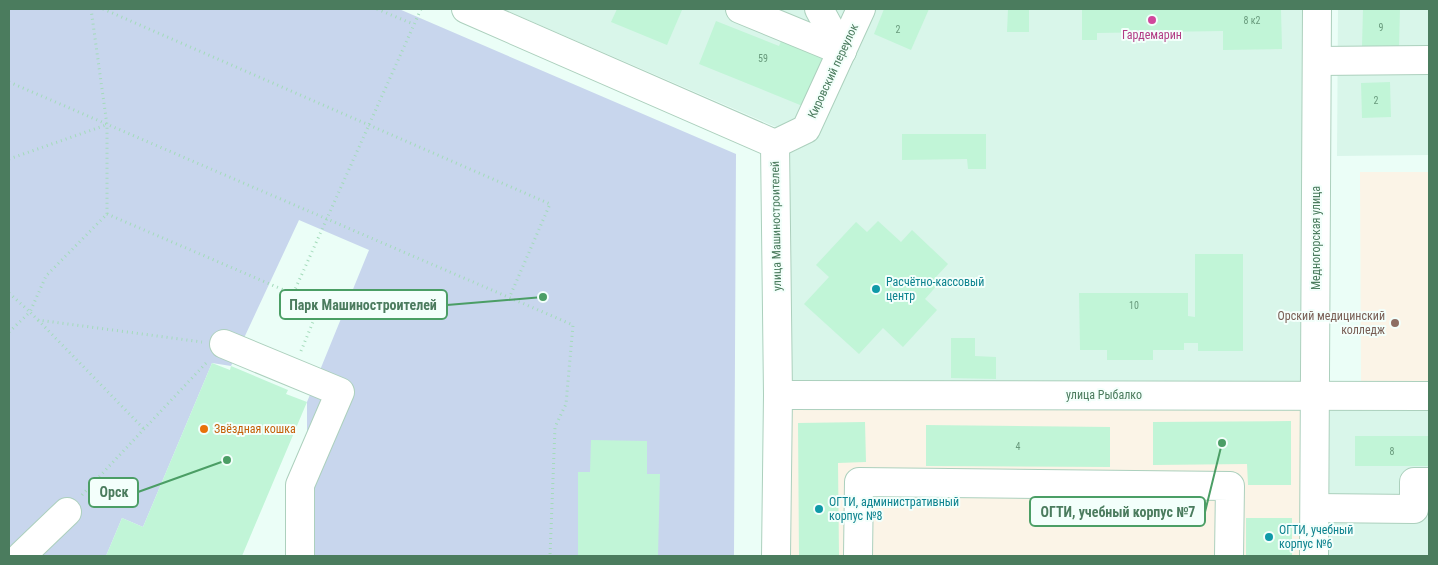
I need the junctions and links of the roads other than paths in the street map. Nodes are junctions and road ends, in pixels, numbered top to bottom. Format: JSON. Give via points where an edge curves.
{"nodes":[{"id":1,"x":466,"y":9,"type":"edge"},
{"id":2,"x":740,"y":9,"type":"edge"},
{"id":3,"x":819,"y":9,"type":"edge"},
{"id":4,"x":862,"y":9,"type":"edge"},
{"id":5,"x":1317,"y":9,"type":"edge"},
{"id":6,"x":842,"y":51,"type":"junction"},
{"id":7,"x":1429,"y":60,"type":"edge"},
{"id":8,"x":1317,"y":61,"type":"junction"},
{"id":9,"x":776,"y":144,"type":"junction"},
{"id":10,"x":224,"y":344,"type":"road end"},
{"id":11,"x":778,"y":395,"type":"junction"},
{"id":12,"x":1316,"y":396,"type":"junction"},
{"id":13,"x":1429,"y":396,"type":"edge"},
{"id":14,"x":1429,"y":482,"type":"edge"},
{"id":15,"x":1315,"y":508,"type":"junction"},
{"id":16,"x":67,"y":512,"type":"road end"},
{"id":17,"x":21,"y":556,"type":"edge"},
{"id":18,"x":300,"y":556,"type":"edge"},
{"id":19,"x":776,"y":556,"type":"edge"},
{"id":20,"x":858,"y":556,"type":"edge"},
{"id":21,"x":1229,"y":556,"type":"edge"},
{"id":22,"x":1314,"y":556,"type":"edge"}],
"edges":[{"from":1,"to":9,"type":"street","name":"улица Машиностроителей"},
{"from":2,"to":6,"type":"street"},
{"from":3,"to":6,"type":"street"},
{"from":4,"to":6,"type":"street","name":"Кировский переулок"},
{"from":5,"to":8,"type":"street","name":"Медногорская улица"},
{"from":6,"to":9,"type":"street","name":"Кировский переулок","via":[[806,129]]},
{"from":7,"to":8,"type":"street"},
{"from":8,"to":12,"type":"street","name":"Медногорская улица"},
{"from":9,"to":11,"type":"street","name":"улица Машиностроителей"},
{"from":10,"to":18,"type":"street","via":[[340,392],[300,485]]},
{"from":11,"to":12,"type":"street","name":"улица Рыбалко"},
{"from":11,"to":19,"type":"street","name":"улица Машиностроителей"},
{"from":12,"to":13,"type":"street","name":"улица Рыбалко"},
{"from":12,"to":15,"type":"street","name":"Медногорская улица"},
{"from":14,"to":15,"type":"street","via":[[1414,482],[1414,509]]},
{"from":15,"to":22,"type":"street","name":"Медногорская улица"},
{"from":16,"to":17,"type":"street"},
{"from":20,"to":21,"type":"street","via":[[859,482],[868,482],[1230,486]]}]}
